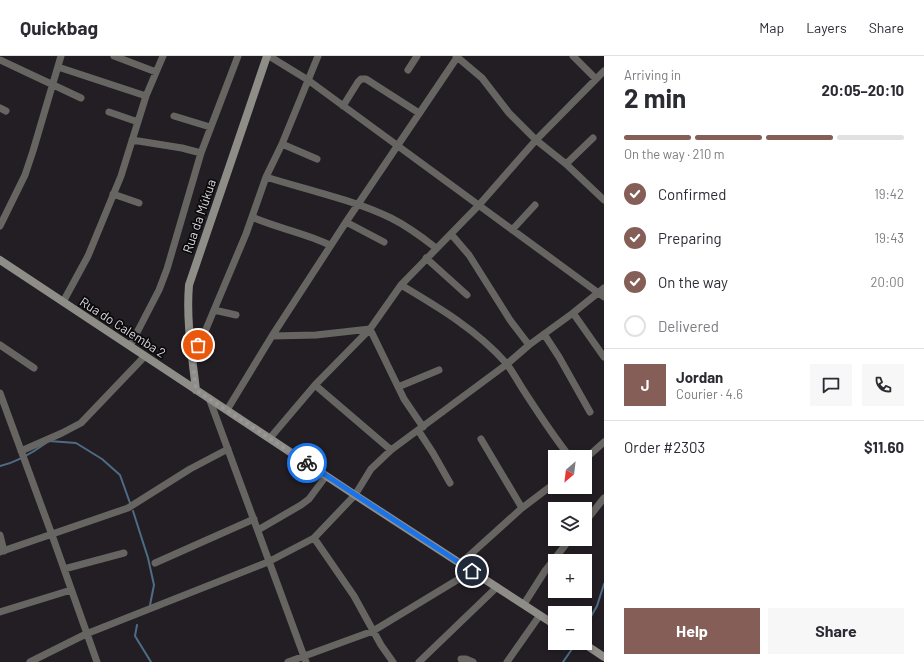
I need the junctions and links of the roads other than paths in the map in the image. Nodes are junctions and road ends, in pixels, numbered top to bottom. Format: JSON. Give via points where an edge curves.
{"nodes":[{"id":1,"x":62,"y":56,"type":"edge"},
{"id":2,"x":114,"y":56,"type":"edge"},
{"id":3,"x":164,"y":56,"type":"edge"},
{"id":4,"x":238,"y":56,"type":"edge"},
{"id":5,"x":268,"y":56,"type":"edge"},
{"id":6,"x":318,"y":56,"type":"edge"},
{"id":7,"x":417,"y":56,"type":"edge"},
{"id":8,"x":457,"y":56,"type":"edge"},
{"id":9,"x":573,"y":56,"type":"edge"},
{"id":10,"x":0,"y":60,"type":"edge"},
{"id":11,"x":58,"y":67,"type":"junction"},
{"id":12,"x":408,"y":70,"type":"dead end"},
{"id":13,"x":604,"y":71,"type":"edge"},
{"id":14,"x":156,"y":72,"type":"junction"},
{"id":15,"x":596,"y":79,"type":"junction"},
{"id":16,"x":308,"y":80,"type":"junction"},
{"id":17,"x":52,"y":85,"type":"junction"},
{"id":18,"x":146,"y":96,"type":"junction"},
{"id":19,"x":81,"y":98,"type":"dead end"},
{"id":20,"x":343,"y":106,"type":"junction"},
{"id":21,"x":109,"y":112,"type":"dead end"},
{"id":22,"x":419,"y":113,"type":"junction"},
{"id":23,"x":174,"y":116,"type":"dead end"},
{"id":24,"x":138,"y":122,"type":"junction"},
{"id":25,"x":210,"y":127,"type":"junction"},
{"id":26,"x":593,"y":138,"type":"dead end"},
{"id":27,"x":132,"y":140,"type":"junction"},
{"id":28,"x":536,"y":140,"type":"junction"},
{"id":29,"x":282,"y":144,"type":"junction"},
{"id":30,"x":397,"y":145,"type":"junction"},
{"id":31,"x":201,"y":154,"type":"junction"},
{"id":32,"x":317,"y":159,"type":"dead end"},
{"id":33,"x":566,"y":164,"type":"junction"},
{"id":34,"x":266,"y":177,"type":"junction"},
{"id":35,"x":114,"y":194,"type":"junction"},
{"id":36,"x":604,"y":200,"type":"edge"},
{"id":37,"x":139,"y":203,"type":"dead end"},
{"id":38,"x":358,"y":205,"type":"junction"},
{"id":39,"x":479,"y":205,"type":"junction"},
{"id":40,"x":535,"y":205,"type":"dead end"},
{"id":41,"x":252,"y":217,"type":"junction"},
{"id":42,"x":346,"y":222,"type":"junction"},
{"id":43,"x":0,"y":226,"type":"edge"},
{"id":44,"x":512,"y":230,"type":"junction"},
{"id":45,"x":451,"y":234,"type":"junction"},
{"id":46,"x":384,"y":242,"type":"dead end"},
{"id":47,"x":330,"y":245,"type":"junction"},
{"id":48,"x":436,"y":248,"type":"junction"},
{"id":49,"x":426,"y":258,"type":"junction"},
{"id":50,"x":0,"y":260,"type":"edge"},
{"id":51,"x":401,"y":285,"type":"junction"},
{"id":52,"x":602,"y":293,"type":"edge"},
{"id":53,"x":467,"y":295,"type":"dead end"},
{"id":54,"x":63,"y":302,"type":"junction"},
{"id":55,"x":214,"y":310,"type":"junction"},
{"id":56,"x":573,"y":313,"type":"junction"},
{"id":57,"x":236,"y":315,"type":"dead end"},
{"id":58,"x":370,"y":329,"type":"junction"},
{"id":59,"x":544,"y":334,"type":"junction"},
{"id":60,"x":272,"y":336,"type":"junction"},
{"id":61,"x":529,"y":345,"type":"junction"},
{"id":62,"x":0,"y":346,"type":"edge"},
{"id":63,"x":130,"y":346,"type":"junction"},
{"id":64,"x":192,"y":355,"type":"junction"},
{"id":65,"x":145,"y":356,"type":"junction"},
{"id":66,"x":604,"y":357,"type":"edge"},
{"id":67,"x":507,"y":364,"type":"junction"},
{"id":68,"x":34,"y":368,"type":"dead end"},
{"id":69,"x":439,"y":370,"type":"dead end"},
{"id":70,"x":315,"y":385,"type":"junction"},
{"id":71,"x":398,"y":387,"type":"junction"},
{"id":72,"x":196,"y":390,"type":"junction"},
{"id":73,"x":0,"y":393,"type":"edge"},
{"id":74,"x":209,"y":398,"type":"junction"},
{"id":75,"x":227,"y":410,"type":"junction"},
{"id":76,"x":590,"y":412,"type":"dead end"},
{"id":77,"x":421,"y":428,"type":"junction"},
{"id":78,"x":270,"y":438,"type":"junction"},
{"id":79,"x":481,"y":438,"type":"dead end"},
{"id":80,"x":604,"y":442,"type":"edge"},
{"id":81,"x":228,"y":449,"type":"junction"},
{"id":82,"x":391,"y":450,"type":"junction"},
{"id":83,"x":564,"y":450,"type":"edge"},
{"id":84,"x":21,"y":451,"type":"junction"},
{"id":85,"x":592,"y":453,"type":"edge"},
{"id":86,"x":326,"y":476,"type":"junction"},
{"id":87,"x":450,"y":483,"type":"dead end"},
{"id":88,"x":548,"y":488,"type":"edge"},
{"id":89,"x":355,"y":495,"type":"junction"},
{"id":90,"x":604,"y":498,"type":"edge"},
{"id":91,"x":522,"y":508,"type":"junction"},
{"id":92,"x":592,"y":513,"type":"edge"},
{"id":93,"x":254,"y":519,"type":"junction"},
{"id":94,"x":258,"y":530,"type":"junction"},
{"id":95,"x":0,"y":535,"type":"edge"},
{"id":96,"x":52,"y":535,"type":"junction"},
{"id":97,"x":314,"y":538,"type":"junction"},
{"id":98,"x":565,"y":546,"type":"edge"},
{"id":99,"x":2,"y":552,"type":"edge"},
{"id":100,"x":124,"y":553,"type":"dead end"},
{"id":101,"x":268,"y":562,"type":"junction"},
{"id":102,"x":155,"y":563,"type":"dead end"},
{"id":103,"x":460,"y":563,"type":"junction"},
{"id":104,"x":64,"y":569,"type":"junction"},
{"id":105,"x":472,"y":571,"type":"junction"},
{"id":106,"x":497,"y":587,"type":"junction"},
{"id":107,"x":71,"y":590,"type":"junction"},
{"id":108,"x":524,"y":604,"type":"junction"},
{"id":109,"x":0,"y":612,"type":"edge"},
{"id":110,"x":540,"y":615,"type":"junction"},
{"id":111,"x":548,"y":620,"type":"edge"},
{"id":112,"x":373,"y":631,"type":"junction"},
{"id":113,"x":86,"y":634,"type":"junction"},
{"id":114,"x":592,"y":649,"type":"edge"},
{"id":115,"x":604,"y":657,"type":"edge"},
{"id":116,"x":305,"y":659,"type":"edge"},
{"id":117,"x":461,"y":659,"type":"dead end"},
{"id":118,"x":510,"y":661,"type":"edge"},
{"id":119,"x":30,"y":662,"type":"edge"},
{"id":120,"x":97,"y":662,"type":"edge"},
{"id":121,"x":288,"y":662,"type":"edge"},
{"id":122,"x":393,"y":662,"type":"edge"},
{"id":123,"x":419,"y":662,"type":"edge"},
{"id":124,"x":473,"y":662,"type":"edge"}],
"edges":[{"from":1,"to":11,"type":"street"},
{"from":2,"to":14,"type":"street"},
{"from":3,"to":14,"type":"street"},
{"from":4,"to":25,"type":"street"},
{"from":5,"to":16,"type":"street"},
{"from":5,"to":64,"type":"main road","name":"Rua da Múkua","via":[[189,285]]},
{"from":6,"to":16,"type":"street"},
{"from":7,"to":12,"type":"street"},
{"from":8,"to":22,"type":"street"},
{"from":8,"to":28,"type":"street","via":[[482,78]]},
{"from":9,"to":15,"type":"street"},
{"from":10,"to":17,"type":"street"},
{"from":11,"to":17,"type":"street"},
{"from":11,"to":18,"type":"street"},
{"from":13,"to":15,"type":"street"},
{"from":14,"to":18,"type":"street"},
{"from":15,"to":28,"type":"street"},
{"from":16,"to":20,"type":"street"},
{"from":16,"to":29,"type":"street"},
{"from":17,"to":19,"type":"street"},
{"from":17,"to":43,"type":"street","via":[[25,175]]},
{"from":18,"to":24,"type":"street"},
{"from":20,"to":22,"type":"street","via":[[358,82],[366,79]]},
{"from":20,"to":30,"type":"street"},
{"from":21,"to":24,"type":"street"},
{"from":22,"to":30,"type":"street"},
{"from":23,"to":25,"type":"street"},
{"from":24,"to":27,"type":"street"},
{"from":25,"to":31,"type":"street"},
{"from":26,"to":33,"type":"street"},
{"from":27,"to":31,"type":"street","via":[[182,148]]},
{"from":27,"to":35,"type":"street"},
{"from":28,"to":33,"type":"street"},
{"from":28,"to":39,"type":"street"},
{"from":29,"to":32,"type":"street"},
{"from":29,"to":34,"type":"street"},
{"from":30,"to":38,"type":"street"},
{"from":30,"to":39,"type":"street"},
{"from":31,"to":63,"type":"street","via":[[167,269]]},
{"from":33,"to":36,"type":"street"},
{"from":34,"to":38,"type":"street"},
{"from":34,"to":41,"type":"street"},
{"from":35,"to":37,"type":"street"},
{"from":35,"to":54,"type":"street","via":[[88,256]]},
{"from":38,"to":42,"type":"street"},
{"from":38,"to":48,"type":"street","via":[[404,225]]},
{"from":39,"to":44,"type":"street"},
{"from":39,"to":45,"type":"street"},
{"from":40,"to":44,"type":"street"},
{"from":41,"to":47,"type":"street"},
{"from":41,"to":55,"type":"street"},
{"from":42,"to":46,"type":"street"},
{"from":42,"to":47,"type":"street"},
{"from":44,"to":52,"type":"street"},
{"from":45,"to":48,"type":"street"},
{"from":45,"to":61,"type":"street","via":[[473,260],[510,320]]},
{"from":47,"to":60,"type":"street"},
{"from":48,"to":49,"type":"street"},
{"from":49,"to":51,"type":"street"},
{"from":49,"to":53,"type":"street"},
{"from":50,"to":54,"type":"main road","name":"Rua do Calemba 2"},
{"from":51,"to":58,"type":"street"},
{"from":51,"to":67,"type":"street","via":[[479,337]]},
{"from":52,"to":56,"type":"street"},
{"from":54,"to":63,"type":"main road","name":"Rua do Calemba 2"},
{"from":55,"to":57,"type":"street"},
{"from":55,"to":64,"type":"street"},
{"from":56,"to":59,"type":"street"},
{"from":56,"to":66,"type":"street"},
{"from":58,"to":60,"type":"street","via":[[316,335]]},
{"from":58,"to":70,"type":"street"},
{"from":58,"to":71,"type":"street"},
{"from":59,"to":61,"type":"street"},
{"from":59,"to":76,"type":"street"},
{"from":60,"to":75,"type":"street"},
{"from":61,"to":67,"type":"street"},
{"from":62,"to":68,"type":"street"},
{"from":63,"to":65,"type":"main road","name":"Rua do Calemba 2"},
{"from":64,"to":72,"type":"main road","name":"Rua da Múkua"},
{"from":65,"to":72,"type":"main road","name":"Rua do Calemba 2"},
{"from":65,"to":84,"type":"street","via":[[77,425]]},
{"from":67,"to":77,"type":"street"},
{"from":67,"to":83,"type":"street"},
{"from":69,"to":71,"type":"street"},
{"from":70,"to":78,"type":"street"},
{"from":70,"to":82,"type":"street"},
{"from":71,"to":77,"type":"street"},
{"from":72,"to":74,"type":"main road","name":"Rua do Calemba 2"},
{"from":73,"to":84,"type":"street"},
{"from":74,"to":75,"type":"main road","name":"Rua do Calemba 2"},
{"from":74,"to":81,"type":"street"},
{"from":75,"to":78,"type":"main road","name":"Rua do Calemba 2"},
{"from":77,"to":82,"type":"street"},
{"from":77,"to":87,"type":"street"},
{"from":78,"to":86,"type":"main road","name":"Rua do Calemba 2"},
{"from":79,"to":91,"type":"street"},
{"from":80,"to":85,"type":"street"},
{"from":81,"to":93,"type":"street"},
{"from":81,"to":96,"type":"street","via":[[190,469],[128,508]]},
{"from":82,"to":89,"type":"street","via":[[371,469]]},
{"from":84,"to":96,"type":"street"},
{"from":86,"to":89,"type":"main road","name":"Rua do Calemba 2"},
{"from":86,"to":94,"type":"street","via":[[309,499]]},
{"from":88,"to":91,"type":"street"},
{"from":89,"to":97,"type":"street"},
{"from":89,"to":103,"type":"main road","name":"Rua do Calemba 2"},
{"from":90,"to":92,"type":"street"},
{"from":91,"to":103,"type":"street"},
{"from":93,"to":94,"type":"street"},
{"from":93,"to":102,"type":"street"},
{"from":94,"to":101,"type":"street"},
{"from":95,"to":99,"type":"street"},
{"from":96,"to":99,"type":"street"},
{"from":96,"to":104,"type":"street"},
{"from":97,"to":101,"type":"street"},
{"from":97,"to":112,"type":"street","via":[[354,596]]},
{"from":98,"to":108,"type":"street"},
{"from":100,"to":104,"type":"street"},
{"from":101,"to":113,"type":"street"},
{"from":101,"to":116,"type":"street"},
{"from":103,"to":105,"type":"main road","name":"Rua do Calemba 2"},
{"from":104,"to":107,"type":"street"},
{"from":105,"to":106,"type":"main road","name":"Rua do Calemba 2"},
{"from":105,"to":112,"type":"street"},
{"from":106,"to":108,"type":"main road","name":"Rua do Calemba 2"},
{"from":106,"to":123,"type":"street"},
{"from":107,"to":109,"type":"street"},
{"from":107,"to":113,"type":"street"},
{"from":108,"to":110,"type":"main road","name":"Rua do Calemba 2"},
{"from":110,"to":111,"type":"main road","name":"Rua do Calemba 2"},
{"from":110,"to":118,"type":"street"},
{"from":112,"to":116,"type":"street"},
{"from":112,"to":122,"type":"street"},
{"from":113,"to":119,"type":"street"},
{"from":113,"to":120,"type":"street"},
{"from":114,"to":115,"type":"main road"},
{"from":116,"to":121,"type":"street"},
{"from":117,"to":124,"type":"street"}]}
